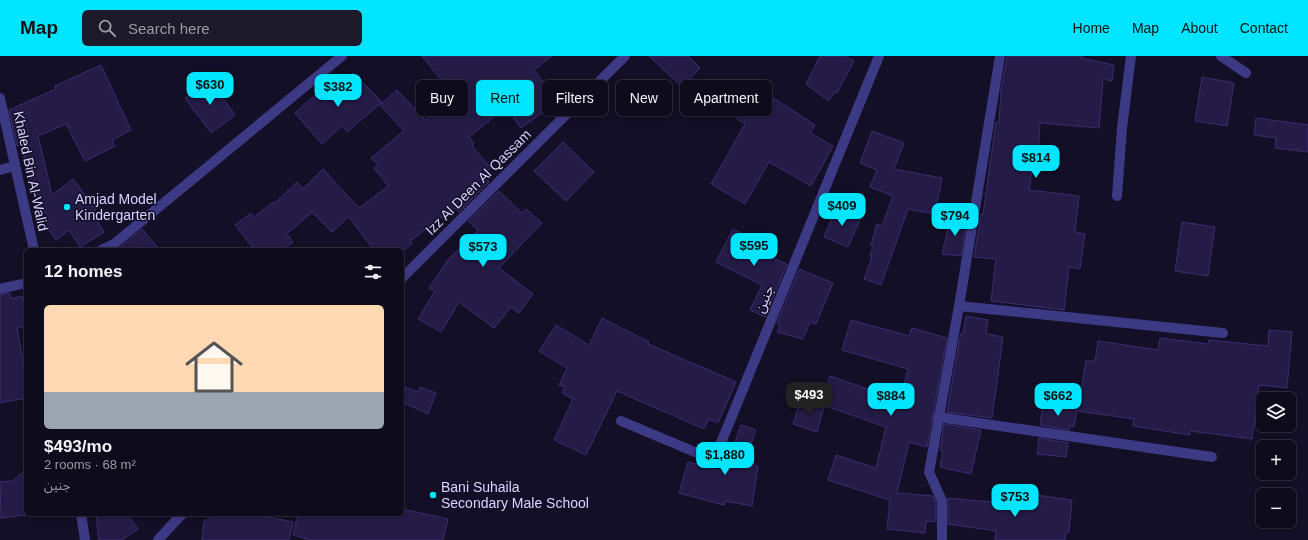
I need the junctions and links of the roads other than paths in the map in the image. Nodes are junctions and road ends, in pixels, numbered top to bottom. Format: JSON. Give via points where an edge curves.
{"nodes":[{"id":1,"x":342,"y":56,"type":"edge"},
{"id":2,"x":625,"y":56,"type":"edge"},
{"id":3,"x":879,"y":56,"type":"edge"},
{"id":4,"x":1000,"y":56,"type":"edge"},
{"id":5,"x":1130,"y":56,"type":"edge"},
{"id":6,"x":1221,"y":56,"type":"edge"},
{"id":7,"x":1246,"y":73,"type":"dead end"},
{"id":8,"x":0,"y":98,"type":"edge"},
{"id":9,"x":15,"y":166,"type":"junction"},
{"id":10,"x":0,"y":170,"type":"edge"},
{"id":11,"x":1117,"y":196,"type":"dead end"},
{"id":12,"x":34,"y":248,"type":"edge"},
{"id":13,"x":106,"y":248,"type":"edge"},
{"id":14,"x":404,"y":276,"type":"edge"},
{"id":15,"x":24,"y":283,"type":"edge"},
{"id":16,"x":0,"y":289,"type":"edge"},
{"id":17,"x":959,"y":306,"type":"junction"},
{"id":18,"x":1223,"y":333,"type":"dead end"},
{"id":19,"x":938,"y":417,"type":"junction"},
{"id":20,"x":621,"y":422,"type":"dead end"},
{"id":21,"x":1212,"y":457,"type":"dead end"},
{"id":22,"x":81,"y":516,"type":"edge"},
{"id":23,"x":180,"y":516,"type":"edge"},
{"id":24,"x":85,"y":540,"type":"edge"},
{"id":25,"x":158,"y":540,"type":"edge"},
{"id":26,"x":942,"y":540,"type":"edge"}],
"edges":[{"from":1,"to":13,"type":"street"},
{"from":2,"to":14,"type":"street","name":"Izz Al Deen Al Qassam"},
{"from":3,"to":20,"type":"street","name":"جنين","via":[[714,460]]},
{"from":4,"to":17,"type":"street"},
{"from":5,"to":11,"type":"street"},
{"from":6,"to":7,"type":"street"},
{"from":8,"to":9,"type":"street","name":"Khaled Bin Al-Walid"},
{"from":9,"to":10,"type":"street"},
{"from":9,"to":12,"type":"street","name":"Khaled Bin Al-Walid"},
{"from":15,"to":16,"type":"street"},
{"from":17,"to":18,"type":"street"},
{"from":17,"to":19,"type":"street"},
{"from":19,"to":21,"type":"street"},
{"from":19,"to":26,"type":"street","via":[[929,472],[942,501]]},
{"from":22,"to":24,"type":"street"},
{"from":23,"to":25,"type":"street"}]}
